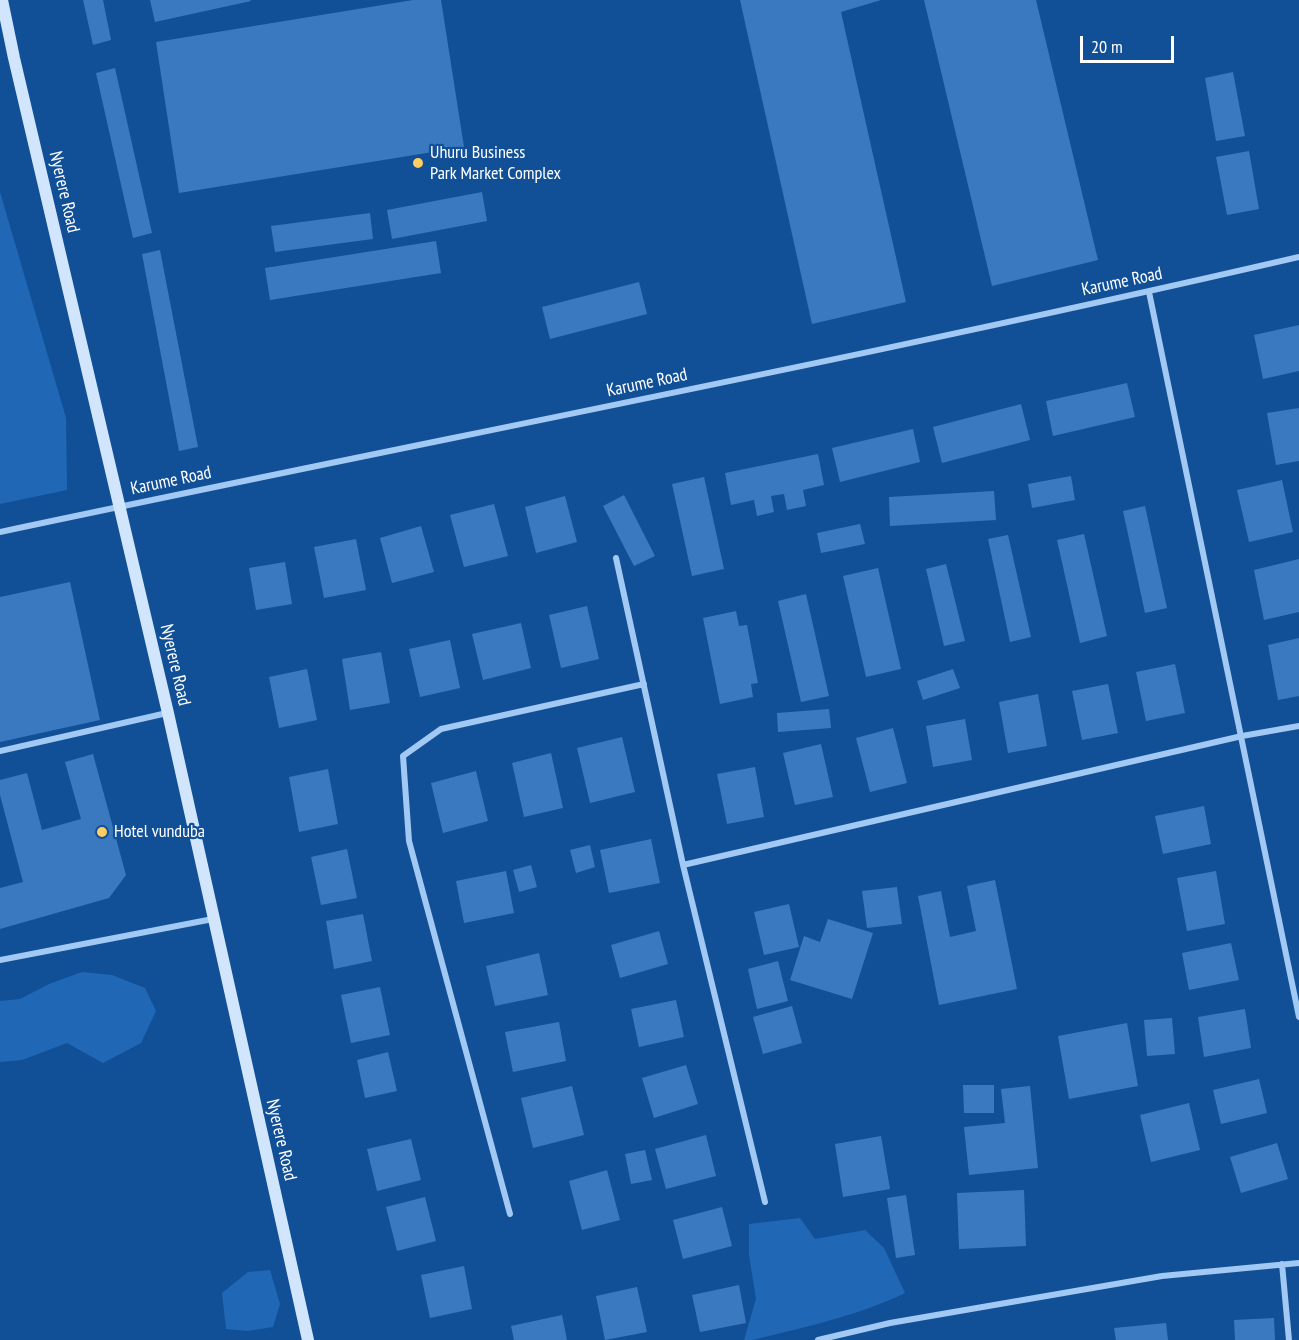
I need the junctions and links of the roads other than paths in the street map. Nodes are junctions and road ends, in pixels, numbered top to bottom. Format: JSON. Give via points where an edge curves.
{"nodes":[{"id":1,"x":2,"y":0,"type":"edge"},
{"id":2,"x":1299,"y":257,"type":"edge"},
{"id":3,"x":1149,"y":292,"type":"junction"},
{"id":4,"x":119,"y":506,"type":"junction"},
{"id":5,"x":0,"y":532,"type":"edge"},
{"id":6,"x":616,"y":558,"type":"dead end"},
{"id":7,"x":644,"y":684,"type":"junction"},
{"id":8,"x":168,"y":713,"type":"junction"},
{"id":9,"x":1299,"y":726,"type":"edge"},
{"id":10,"x":1242,"y":736,"type":"junction"},
{"id":11,"x":0,"y":751,"type":"edge"},
{"id":12,"x":683,"y":865,"type":"junction"},
{"id":13,"x":213,"y":920,"type":"junction"},
{"id":14,"x":0,"y":960,"type":"edge"},
{"id":15,"x":1299,"y":1017,"type":"edge"},
{"id":16,"x":765,"y":1202,"type":"dead end"},
{"id":17,"x":510,"y":1214,"type":"dead end"},
{"id":18,"x":1299,"y":1263,"type":"edge"},
{"id":19,"x":1282,"y":1264,"type":"junction"},
{"id":20,"x":308,"y":1340,"type":"edge"},
{"id":21,"x":818,"y":1340,"type":"edge"},
{"id":22,"x":1289,"y":1340,"type":"edge"}],
"edges":[{"from":1,"to":4,"type":"main road","name":"Nyerere Road"},
{"from":2,"to":3,"type":"street","name":"Karume Road"},
{"from":3,"to":4,"type":"street","name":"Karume Road"},
{"from":3,"to":10,"type":"street"},
{"from":4,"to":5,"type":"street","name":"Karume Road"},
{"from":4,"to":8,"type":"main road","name":"Nyerere Road"},
{"from":6,"to":7,"type":"street"},
{"from":7,"to":12,"type":"street"},
{"from":7,"to":17,"type":"street","via":[[441,729],[403,756],[409,841]]},
{"from":8,"to":11,"type":"street"},
{"from":8,"to":13,"type":"main road","name":"Nyerere Road"},
{"from":9,"to":10,"type":"street"},
{"from":10,"to":12,"type":"street"},
{"from":10,"to":15,"type":"street"},
{"from":12,"to":16,"type":"street"},
{"from":13,"to":14,"type":"street"},
{"from":13,"to":20,"type":"main road","name":"Nyerere Road"},
{"from":18,"to":19,"type":"street"},
{"from":19,"to":21,"type":"street","via":[[1162,1276],[890,1323]]},
{"from":19,"to":22,"type":"street"}]}
